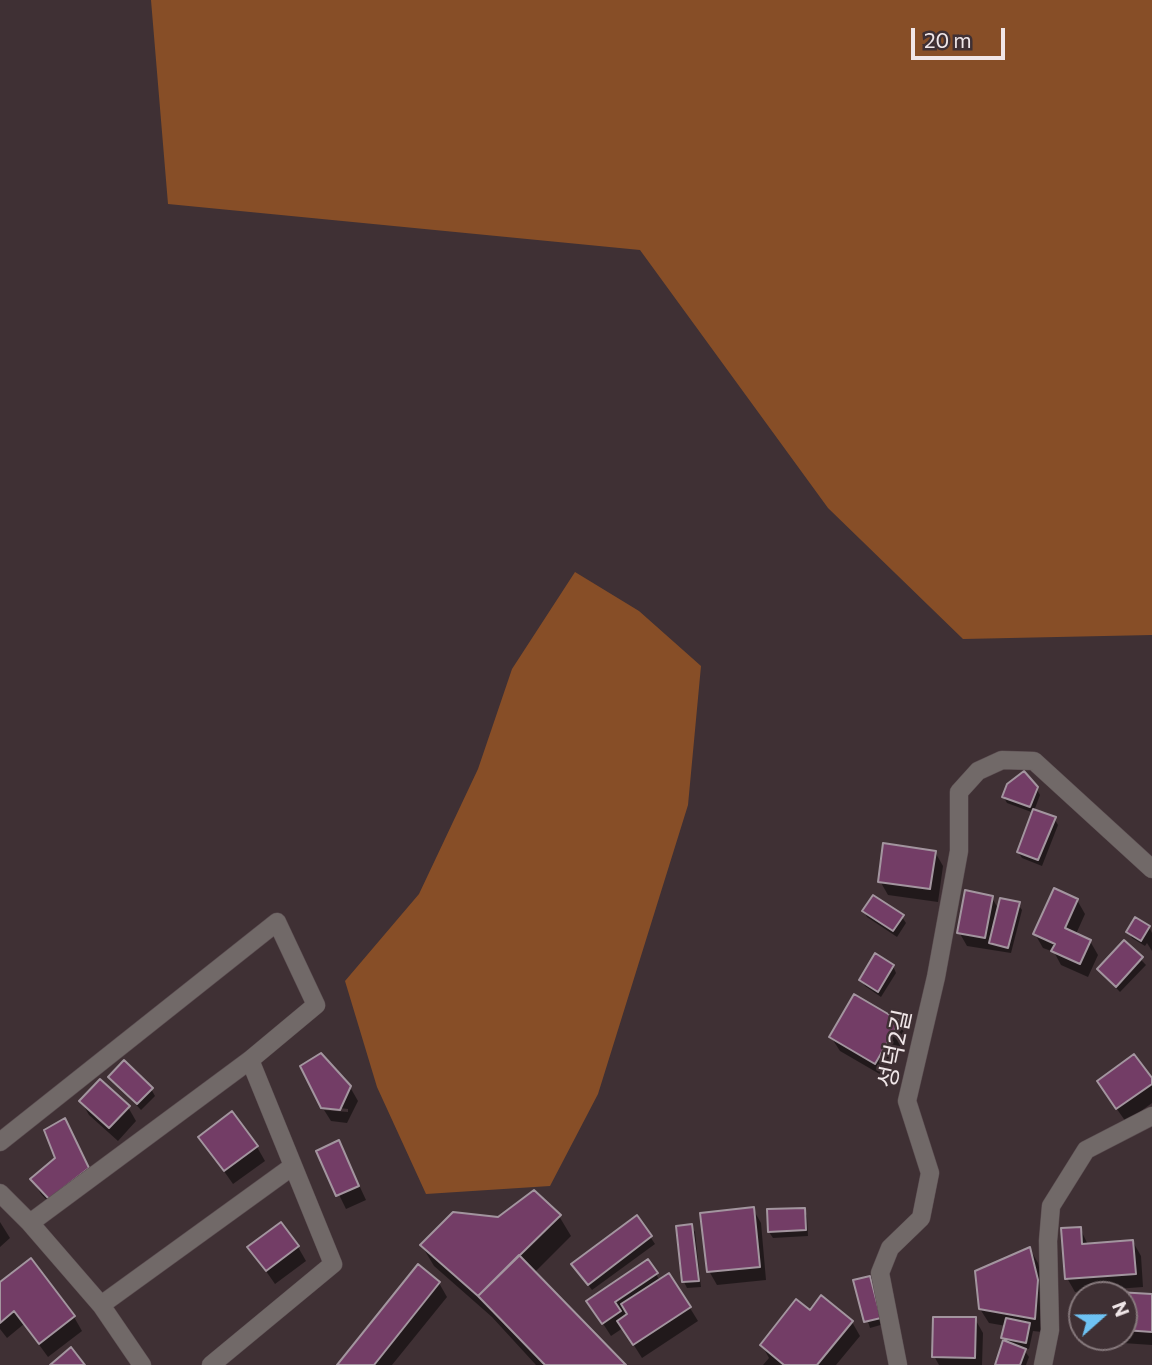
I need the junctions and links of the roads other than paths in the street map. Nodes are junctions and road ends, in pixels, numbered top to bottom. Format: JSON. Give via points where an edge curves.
{"nodes":[{"id":1,"x":1152,"y":869,"type":"edge"},
{"id":2,"x":250,"y":1060,"type":"junction"},
{"id":3,"x":1152,"y":1116,"type":"edge"},
{"id":4,"x":0,"y":1142,"type":"edge"},
{"id":5,"x":293,"y":1166,"type":"junction"},
{"id":6,"x":0,"y":1193,"type":"edge"},
{"id":7,"x":30,"y":1223,"type":"junction"},
{"id":8,"x":101,"y":1305,"type":"junction"},
{"id":9,"x":142,"y":1365,"type":"edge"},
{"id":10,"x":211,"y":1365,"type":"edge"},
{"id":11,"x":898,"y":1365,"type":"edge"},
{"id":12,"x":1043,"y":1365,"type":"edge"}],
"edges":[{"from":1,"to":11,"type":"street","name":"성덕2길","via":[[1034,761],[1002,760],[978,771],[959,792],[959,851],[907,1101],[930,1173],[921,1218],[890,1248],[880,1273]]},
{"from":2,"to":4,"type":"street","via":[[316,1005],[277,922]]},
{"from":2,"to":5,"type":"street"},
{"from":2,"to":7,"type":"street"},
{"from":3,"to":12,"type":"street","via":[[1087,1150],[1051,1206],[1050,1330]]},
{"from":5,"to":8,"type":"street"},
{"from":5,"to":10,"type":"street","via":[[333,1264]]},
{"from":6,"to":7,"type":"street"},
{"from":7,"to":8,"type":"street"},
{"from":8,"to":9,"type":"street"}]}
